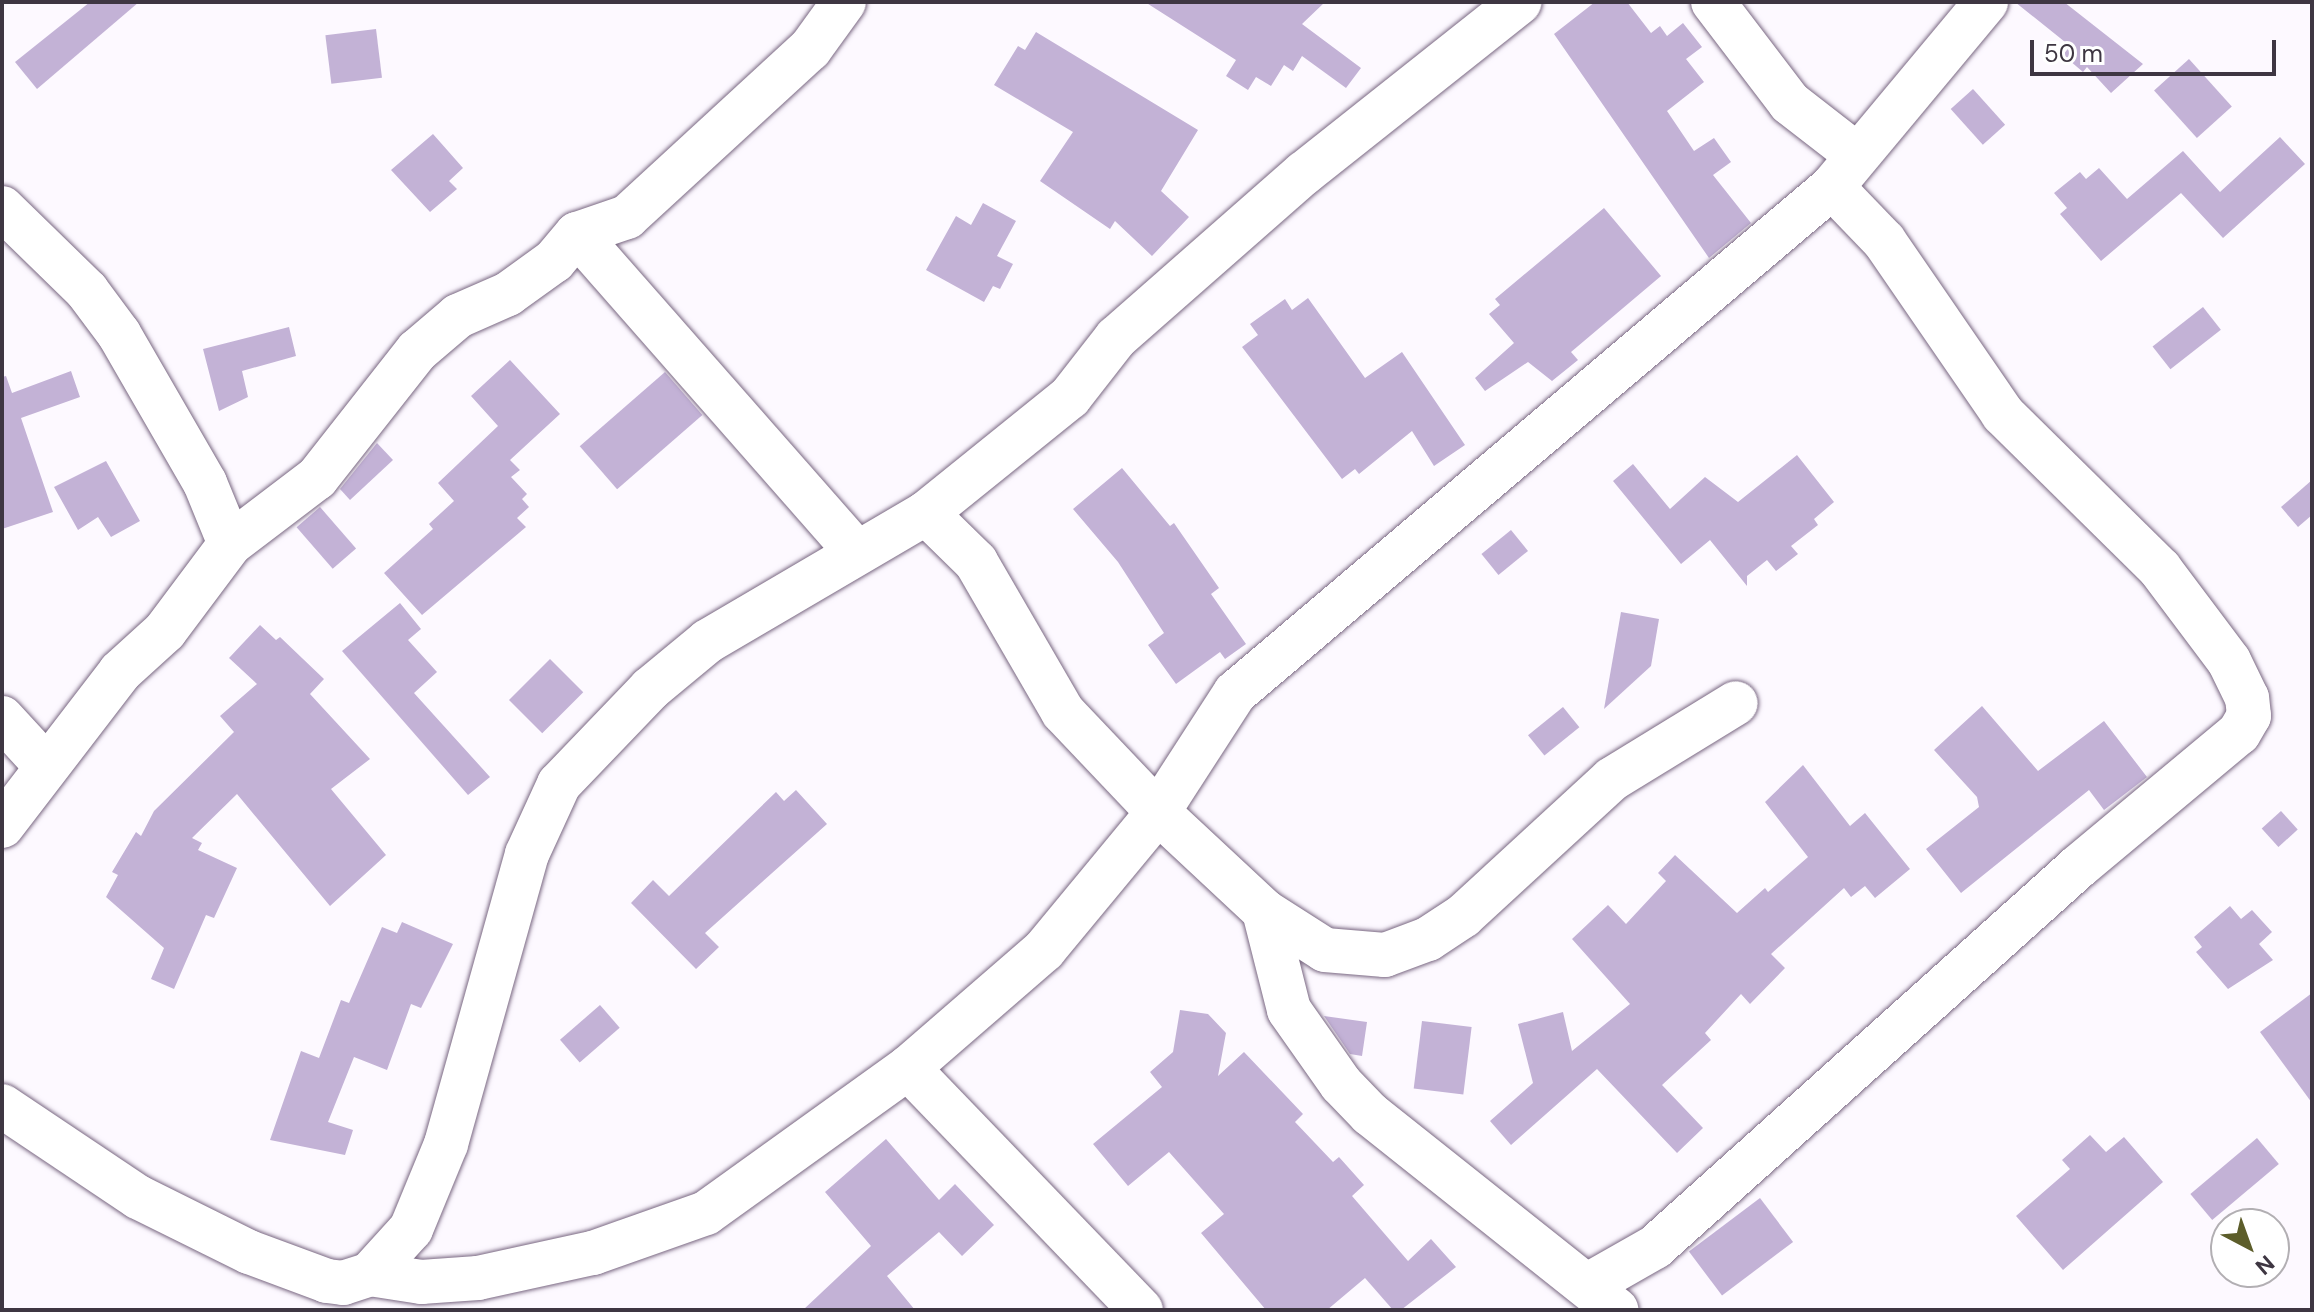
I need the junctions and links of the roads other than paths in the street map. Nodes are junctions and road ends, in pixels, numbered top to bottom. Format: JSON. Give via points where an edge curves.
{"nodes":[{"id":1,"x":844,"y":2,"type":"edge"},
{"id":2,"x":1520,"y":2,"type":"edge"},
{"id":3,"x":1713,"y":2,"type":"edge"},
{"id":4,"x":1986,"y":2,"type":"edge"},
{"id":5,"x":1845,"y":171,"type":"junction"},
{"id":6,"x":2,"y":208,"type":"edge"},
{"id":7,"x":577,"y":234,"type":"junction"},
{"id":8,"x":926,"y":513,"type":"junction"},
{"id":9,"x":230,"y":544,"type":"junction"},
{"id":10,"x":856,"y":552,"type":"junction"},
{"id":11,"x":1736,"y":703,"type":"dead end"},
{"id":12,"x":2,"y":718,"type":"edge"},
{"id":13,"x":46,"y":766,"type":"junction"},
{"id":14,"x":1158,"y":812,"type":"junction"},
{"id":15,"x":2,"y":826,"type":"edge"},
{"id":16,"x":1264,"y":911,"type":"junction"},
{"id":17,"x":908,"y":1068,"type":"junction"},
{"id":18,"x":2,"y":1106,"type":"edge"},
{"id":19,"x":370,"y":1274,"type":"junction"},
{"id":20,"x":1603,"y":1297,"type":"edge"},
{"id":21,"x":1141,"y":1310,"type":"edge"}],
"edges":[{"from":1,"to":7,"type":"street","via":[[810,49],[627,217]]},
{"from":2,"to":8,"type":"street","via":[[1304,173],[1116,338],[1070,397]]},
{"from":3,"to":5,"type":"street"},
{"from":4,"to":5,"type":"street"},
{"from":5,"to":14,"type":"street","via":[[1235,693]]},
{"from":5,"to":20,"type":"street","via":[[1884,241],[2003,414],[2160,569],[2229,661],[2247,698],[2249,716],[2239,733],[2078,867]]},
{"from":6,"to":9,"type":"street","via":[[87,291],[119,334],[205,483]]},
{"from":7,"to":9,"type":"street","via":[[554,261],[508,294],[443,327],[417,351],[317,478]]},
{"from":7,"to":10,"type":"street"},
{"from":8,"to":10,"type":"street"},
{"from":8,"to":14,"type":"street","via":[[976,562],[1063,712]]},
{"from":9,"to":13,"type":"street","via":[[165,631],[120,672]]},
{"from":10,"to":19,"type":"street","via":[[708,641],[650,689],[559,784],[527,854],[446,1144],[411,1229]]},
{"from":11,"to":16,"type":"street","via":[[1612,779],[1463,916],[1428,939],[1385,955],[1325,950]]},
{"from":12,"to":13,"type":"street"},
{"from":13,"to":15,"type":"street"},
{"from":14,"to":16,"type":"street"},
{"from":14,"to":17,"type":"street","via":[[1044,950]]},
{"from":16,"to":20,"type":"street","via":[[1289,1010],[1341,1084],[1370,1114]]},
{"from":17,"to":19,"type":"street","via":[[706,1213],[593,1253],[478,1278],[421,1282]]},
{"from":17,"to":21,"type":"street"},
{"from":18,"to":19,"type":"street","via":[[138,1197],[249,1252],[327,1281],[343,1283]]}]}
